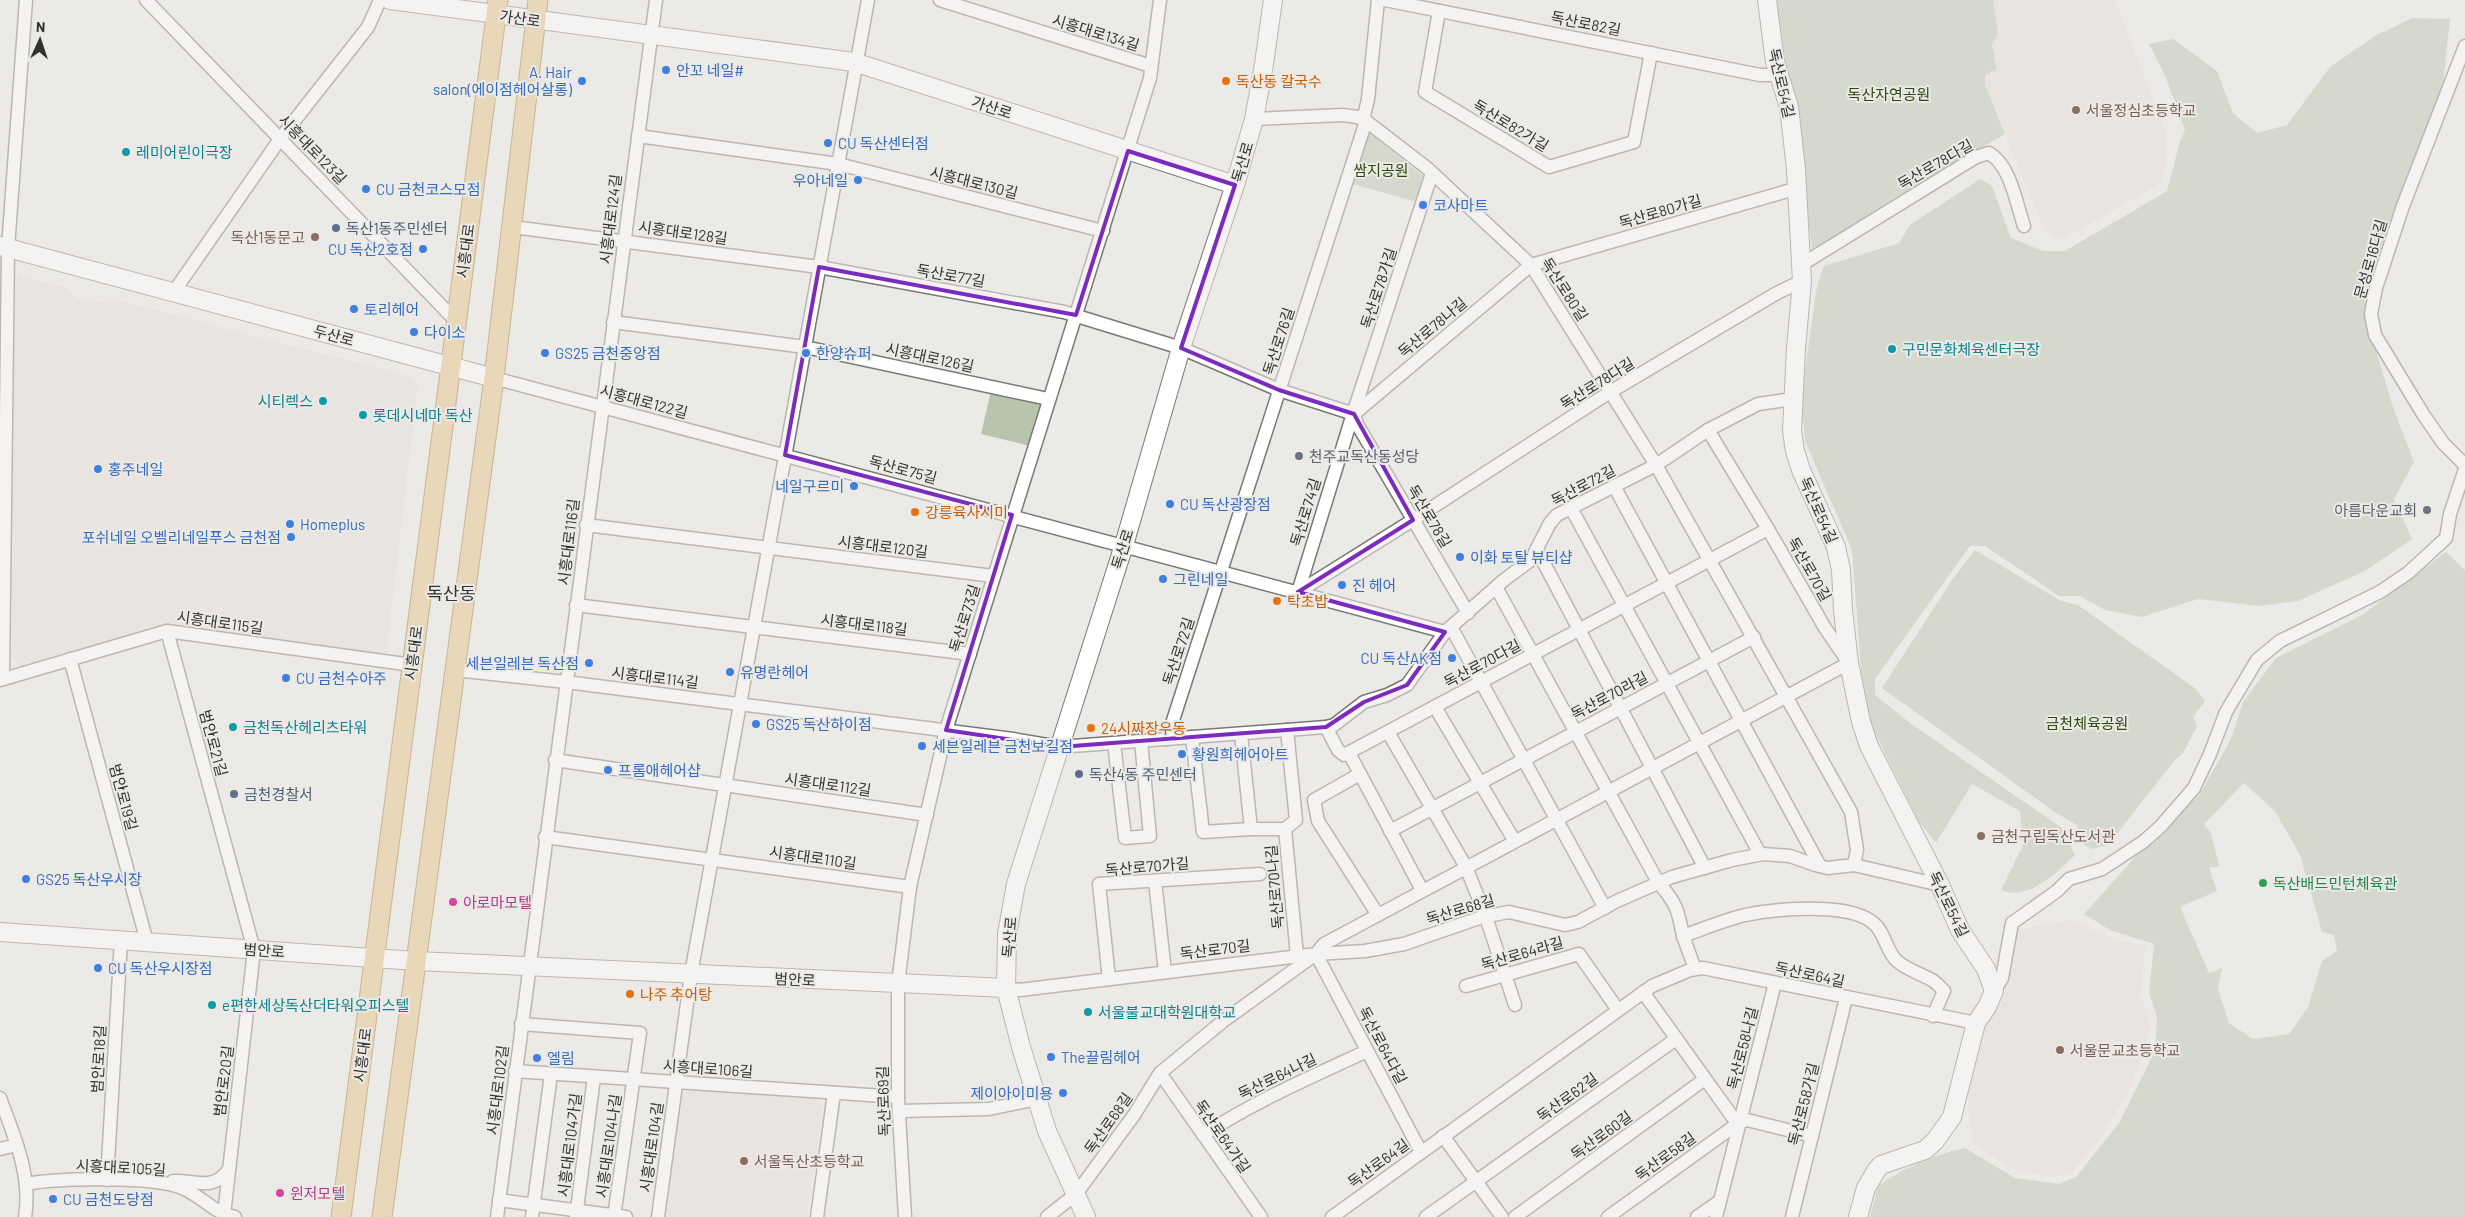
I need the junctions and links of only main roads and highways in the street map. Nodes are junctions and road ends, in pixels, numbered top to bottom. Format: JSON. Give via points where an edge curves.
{"nodes":[{"id":1,"x":390,"y":0,"type":"edge"},
{"id":2,"x":538,"y":0,"type":"edge"},
{"id":3,"x":1272,"y":0,"type":"edge"},
{"id":4,"x":1766,"y":0,"type":"edge"},
{"id":5,"x":497,"y":7,"type":"edge"},
{"id":6,"x":535,"y":20,"type":"junction"},
{"id":7,"x":1235,"y":185,"type":"junction"},
{"id":8,"x":4,"y":247,"type":"edge"},
{"id":9,"x":450,"y":367,"type":"junction"},
{"id":10,"x":494,"y":378,"type":"junction"},
{"id":11,"x":0,"y":932,"type":"edge"},
{"id":12,"x":374,"y":958,"type":"junction"},
{"id":13,"x":416,"y":961,"type":"junction"},
{"id":14,"x":1006,"y":988,"type":"junction"},
{"id":15,"x":341,"y":1217,"type":"edge"},
{"id":16,"x":382,"y":1217,"type":"edge"},
{"id":17,"x":1086,"y":1217,"type":"edge"},
{"id":18,"x":1858,"y":1217,"type":"edge"}],
"edges":[{"from":1,"to":5,"type":"main road","name":"가산로"},
{"from":2,"to":6,"type":"main road"},
{"from":3,"to":7,"type":"main road","name":"독산로","via":[[1254,119]]},
{"from":4,"to":18,"type":"main road","name":"독산로54길","via":[[1775,62],[1790,107],[1798,188],[1802,273],[1793,399],[1795,451],[1836,547],[1841,570],[1848,662],[1869,746],[1960,930],[1986,969],[1994,991],[1976,1023],[1952,1118],[1925,1150],[1881,1165],[1866,1188]]},
{"from":5,"to":6,"type":"main road","name":"가산로"},
{"from":5,"to":9,"type":"main road","name":"시흥대로"},
{"from":6,"to":7,"type":"main road","name":"가산로","via":[[856,63]]},
{"from":6,"to":10,"type":"main road"},
{"from":7,"to":14,"type":"main road","name":"독산로","via":[[1181,348],[1124,544],[1016,884],[1007,934]]},
{"from":8,"to":9,"type":"main road","name":"두산로"},
{"from":9,"to":10,"type":"main road","name":"두산로"},
{"from":9,"to":12,"type":"main road","name":"시흥대로"},
{"from":10,"to":13,"type":"main road"},
{"from":11,"to":12,"type":"main road","name":"범안로"},
{"from":12,"to":13,"type":"main road","name":"범안로"},
{"from":12,"to":15,"type":"main road","name":"시흥대로"},
{"from":13,"to":14,"type":"main road","name":"범안로"},
{"from":13,"to":16,"type":"main road"},
{"from":14,"to":17,"type":"main road","name":"독산로","via":[[1047,1131]]}]}
